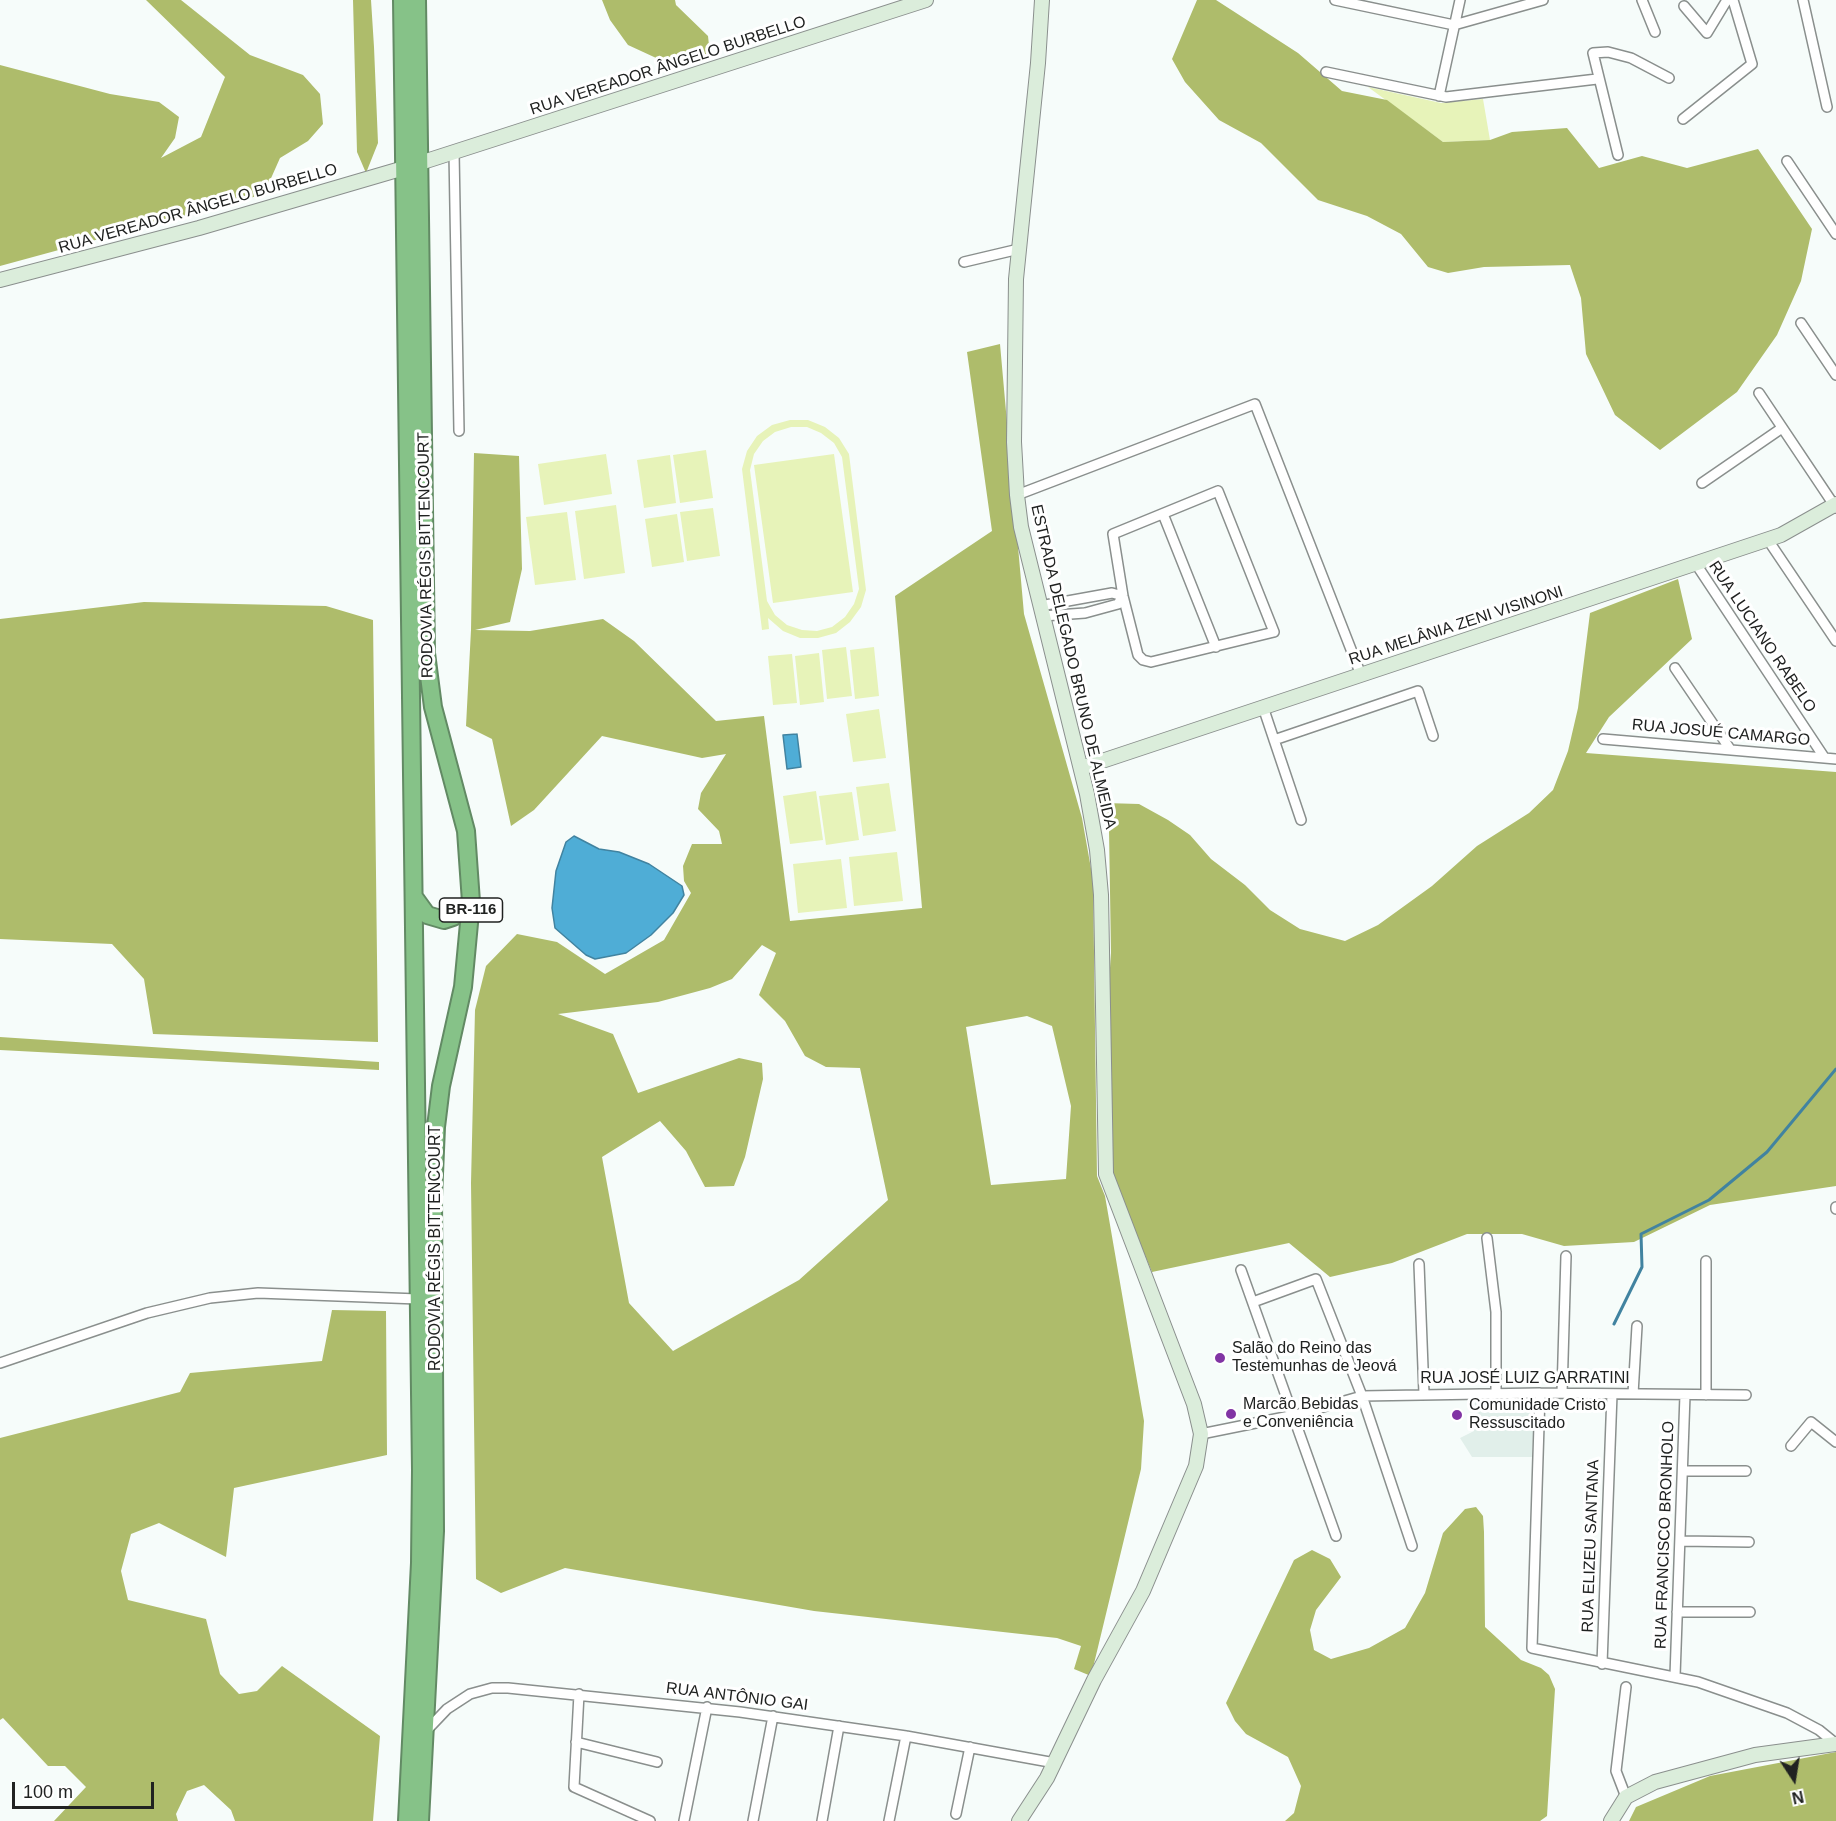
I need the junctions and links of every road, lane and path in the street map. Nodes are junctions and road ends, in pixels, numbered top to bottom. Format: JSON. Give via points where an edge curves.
{"nodes":[{"id":1,"x":402,"y":0,"type":"edge"},
{"id":2,"x":417,"y":0,"type":"edge"},
{"id":3,"x":926,"y":0,"type":"edge"},
{"id":4,"x":1042,"y":0,"type":"edge"},
{"id":5,"x":1335,"y":0,"type":"edge"},
{"id":6,"x":1460,"y":0,"type":"edge"},
{"id":7,"x":1543,"y":0,"type":"edge"},
{"id":8,"x":1642,"y":0,"type":"edge"},
{"id":9,"x":1727,"y":0,"type":"edge"},
{"id":10,"x":1733,"y":0,"type":"edge"},
{"id":11,"x":1803,"y":0,"type":"edge"},
{"id":12,"x":1684,"y":6,"type":"dead end"},
{"id":13,"x":1454,"y":25,"type":"junction"},
{"id":14,"x":1655,"y":32,"type":"dead end"},
{"id":15,"x":1326,"y":72,"type":"dead end"},
{"id":16,"x":1669,"y":78,"type":"dead end"},
{"id":17,"x":1597,"y":79,"type":"junction"},
{"id":18,"x":1439,"y":96,"type":"junction"},
{"id":19,"x":1827,"y":107,"type":"dead end"},
{"id":20,"x":1683,"y":119,"type":"dead end"},
{"id":21,"x":454,"y":152,"type":"junction"},
{"id":22,"x":1618,"y":155,"type":"dead end"},
{"id":23,"x":1787,"y":161,"type":"dead end"},
{"id":24,"x":412,"y":165,"type":"junction"},
{"id":25,"x":1836,"y":234,"type":"edge"},
{"id":26,"x":1019,"y":249,"type":"junction"},
{"id":27,"x":964,"y":262,"type":"dead end"},
{"id":28,"x":0,"y":280,"type":"edge"},
{"id":29,"x":1801,"y":323,"type":"dead end"},
{"id":30,"x":1836,"y":375,"type":"edge"},
{"id":31,"x":1759,"y":393,"type":"dead end"},
{"id":32,"x":1782,"y":428,"type":"junction"},
{"id":33,"x":459,"y":431,"type":"dead end"},
{"id":34,"x":1702,"y":483,"type":"dead end"},
{"id":35,"x":1017,"y":495,"type":"junction"},
{"id":36,"x":1835,"y":505,"type":"edge"},
{"id":37,"x":1162,"y":514,"type":"junction"},
{"id":38,"x":1768,"y":540,"type":"junction"},
{"id":39,"x":1696,"y":564,"type":"junction"},
{"id":40,"x":1124,"y":596,"type":"junction"},
{"id":41,"x":1042,"y":611,"type":"junction"},
{"id":42,"x":1836,"y":640,"type":"edge"},
{"id":43,"x":1216,"y":647,"type":"junction"},
{"id":44,"x":1675,"y":668,"type":"dead end"},
{"id":45,"x":1361,"y":675,"type":"junction"},
{"id":46,"x":1263,"y":707,"type":"junction"},
{"id":47,"x":1433,"y":736,"type":"dead end"},
{"id":48,"x":1603,"y":739,"type":"dead end"},
{"id":49,"x":1274,"y":740,"type":"junction"},
{"id":50,"x":1730,"y":749,"type":"junction"},
{"id":51,"x":1824,"y":757,"type":"junction"},
{"id":52,"x":1836,"y":759,"type":"edge"},
{"id":53,"x":1081,"y":768,"type":"junction"},
{"id":54,"x":1301,"y":820,"type":"dead end"},
{"id":55,"x":414,"y":896,"type":"junction"},
{"id":56,"x":471,"y":902,"type":"junction"},
{"id":57,"x":1487,"y":1238,"type":"dead end"},
{"id":58,"x":1566,"y":1256,"type":"dead end"},
{"id":59,"x":1706,"y":1261,"type":"dead end"},
{"id":60,"x":1419,"y":1264,"type":"dead end"},
{"id":61,"x":1241,"y":1270,"type":"dead end"},
{"id":62,"x":418,"y":1299,"type":"junction"},
{"id":63,"x":1253,"y":1302,"type":"junction"},
{"id":64,"x":1637,"y":1326,"type":"dead end"},
{"id":65,"x":0,"y":1363,"type":"edge"},
{"id":66,"x":1540,"y":1393,"type":"junction"},
{"id":67,"x":1562,"y":1393,"type":"junction"},
{"id":68,"x":1424,"y":1394,"type":"junction"},
{"id":69,"x":1496,"y":1394,"type":"junction"},
{"id":70,"x":1612,"y":1394,"type":"junction"},
{"id":71,"x":1634,"y":1394,"type":"junction"},
{"id":72,"x":1685,"y":1395,"type":"junction"},
{"id":73,"x":1706,"y":1395,"type":"junction"},
{"id":74,"x":1746,"y":1395,"type":"dead end"},
{"id":75,"x":1362,"y":1396,"type":"junction"},
{"id":76,"x":1295,"y":1415,"type":"junction"},
{"id":77,"x":1201,"y":1434,"type":"junction"},
{"id":78,"x":1836,"y":1442,"type":"edge"},
{"id":79,"x":1791,"y":1446,"type":"dead end"},
{"id":80,"x":1683,"y":1471,"type":"junction"},
{"id":81,"x":1746,"y":1471,"type":"dead end"},
{"id":82,"x":1336,"y":1536,"type":"dead end"},
{"id":83,"x":1681,"y":1541,"type":"junction"},
{"id":84,"x":1749,"y":1542,"type":"dead end"},
{"id":85,"x":1412,"y":1546,"type":"dead end"},
{"id":86,"x":1677,"y":1612,"type":"junction"},
{"id":87,"x":1750,"y":1612,"type":"dead end"},
{"id":88,"x":1602,"y":1664,"type":"junction"},
{"id":89,"x":1675,"y":1676,"type":"junction"},
{"id":90,"x":1626,"y":1687,"type":"dead end"},
{"id":91,"x":579,"y":1694,"type":"junction"},
{"id":92,"x":707,"y":1707,"type":"junction"},
{"id":93,"x":773,"y":1716,"type":"junction"},
{"id":94,"x":839,"y":1726,"type":"junction"},
{"id":95,"x":427,"y":1730,"type":"junction"},
{"id":96,"x":906,"y":1736,"type":"junction"},
{"id":97,"x":576,"y":1742,"type":"junction"},
{"id":98,"x":1836,"y":1743,"type":"edge"},
{"id":99,"x":970,"y":1747,"type":"junction"},
{"id":100,"x":657,"y":1762,"type":"dead end"},
{"id":101,"x":1055,"y":1763,"type":"junction"},
{"id":102,"x":1626,"y":1797,"type":"junction"},
{"id":103,"x":956,"y":1814,"type":"dead end"},
{"id":104,"x":407,"y":1821,"type":"edge"},
{"id":105,"x":420,"y":1821,"type":"edge"},
{"id":106,"x":650,"y":1821,"type":"edge"},
{"id":107,"x":684,"y":1821,"type":"edge"},
{"id":108,"x":753,"y":1821,"type":"edge"},
{"id":109,"x":822,"y":1821,"type":"edge"},
{"id":110,"x":889,"y":1821,"type":"edge"},
{"id":111,"x":1019,"y":1821,"type":"edge"},
{"id":112,"x":1611,"y":1821,"type":"edge"}],
"edges":[{"from":1,"to":24,"type":"highway","name":"RODOVIA RÉGIS BITTENCOURT","number":"BR-116"},
{"from":2,"to":24,"type":"highway","name":"RODOVIA RÉGIS BITTENCOURT","number":"BR-116"},
{"from":3,"to":21,"type":"main road","name":"RUA VEREADOR ÂNGELO BURBELLO"},
{"from":4,"to":26,"type":"main road","name":"ESTRADA DELEGADO BRUNO DE ALMEIDA"},
{"from":5,"to":13,"type":"street"},
{"from":6,"to":13,"type":"street"},
{"from":7,"to":13,"type":"street"},
{"from":8,"to":14,"type":"street"},
{"from":9,"to":12,"type":"street","via":[[1707,33]]},
{"from":10,"to":20,"type":"street","via":[[1752,64]]},
{"from":11,"to":19,"type":"street"},
{"from":13,"to":18,"type":"street"},
{"from":15,"to":18,"type":"street"},
{"from":16,"to":17,"type":"street","via":[[1631,58],[1601,52],[1593,53]]},
{"from":17,"to":18,"type":"street"},
{"from":17,"to":22,"type":"street"},
{"from":21,"to":24,"type":"main road","name":"RUA VEREADOR ÂNGELO BURBELLO"},
{"from":21,"to":33,"type":"street"},
{"from":23,"to":25,"type":"street"},
{"from":24,"to":28,"type":"main road","name":"RUA VEREADOR ÂNGELO BURBELLO","via":[[199,228]]},
{"from":24,"to":55,"type":"highway","name":"RODOVIA RÉGIS BITTENCOURT","number":"BR-116"},
{"from":24,"to":56,"type":"highway","name":"RODOVIA RÉGIS BITTENCOURT","number":"BR-116","via":[[426,653],[433,707],[466,831]]},
{"from":26,"to":27,"type":"street"},
{"from":26,"to":35,"type":"main road","name":"ESTRADA DELEGADO BRUNO DE ALMEIDA","via":[[1014,398]]},
{"from":29,"to":30,"type":"street"},
{"from":31,"to":32,"type":"street"},
{"from":32,"to":34,"type":"street"},
{"from":32,"to":36,"type":"street"},
{"from":35,"to":41,"type":"main road","name":"ESTRADA DELEGADO BRUNO DE ALMEIDA"},
{"from":35,"to":45,"type":"street","via":[[1255,404]]},
{"from":36,"to":38,"type":"main road","name":"RUA MELÂNIA ZENI VISINONI","via":[[1792,531]]},
{"from":37,"to":40,"type":"street","via":[[1113,534]]},
{"from":37,"to":43,"type":"street"},
{"from":37,"to":43,"type":"street","via":[[1218,491],[1274,632]]},
{"from":38,"to":39,"type":"main road","name":"RUA MELÂNIA ZENI VISINONI"},
{"from":38,"to":42,"type":"street"},
{"from":39,"to":45,"type":"main road","name":"RUA MELÂNIA ZENI VISINONI"},
{"from":39,"to":51,"type":"street","name":"RUA LUCIANO RABELO"},
{"from":40,"to":41,"type":"street","via":[[1112,593]]},
{"from":40,"to":41,"type":"street","via":[[1118,604],[1085,613]]},
{"from":40,"to":43,"type":"street","via":[[1138,655],[1143,660],[1151,662]]},
{"from":41,"to":53,"type":"main road","name":"ESTRADA DELEGADO BRUNO DE ALMEIDA"},
{"from":44,"to":50,"type":"street"},
{"from":45,"to":46,"type":"main road","name":"RUA MELÂNIA ZENI VISINONI"},
{"from":46,"to":49,"type":"street"},
{"from":46,"to":53,"type":"main road","name":"RUA MELÂNIA ZENI VISINONI"},
{"from":47,"to":49,"type":"street","via":[[1418,691]]},
{"from":48,"to":50,"type":"street","name":"RUA JOSUÉ CAMARGO"},
{"from":49,"to":54,"type":"street"},
{"from":50,"to":51,"type":"street","name":"RUA JOSUÉ CAMARGO"},
{"from":51,"to":52,"type":"street","name":"RUA JOSUÉ CAMARGO"},
{"from":53,"to":77,"type":"main road","name":"ESTRADA DELEGADO BRUNO DE ALMEIDA","via":[[1100,875],[1106,1174],[1194,1404]]},
{"from":55,"to":56,"type":"highway","via":[[427,915],[444,920]]},
{"from":55,"to":62,"type":"highway","name":"RODOVIA RÉGIS BITTENCOURT","number":"BR-116"},
{"from":56,"to":95,"type":"highway","name":"RODOVIA RÉGIS BITTENCOURT","number":"BR-116","via":[[463,987],[436,1127],[435,1520]]},
{"from":57,"to":69,"type":"street","via":[[1496,1312]]},
{"from":58,"to":67,"type":"street"},
{"from":59,"to":73,"type":"street"},
{"from":60,"to":68,"type":"street"},
{"from":61,"to":63,"type":"street"},
{"from":62,"to":65,"type":"street","via":[[258,1293],[210,1298],[147,1313]]},
{"from":62,"to":104,"type":"highway","name":"RODOVIA RÉGIS BITTENCOURT","number":"BR-116","via":[[420,1552]]},
{"from":63,"to":75,"type":"street","via":[[1316,1279]]},
{"from":63,"to":76,"type":"street"},
{"from":64,"to":71,"type":"street"},
{"from":66,"to":67,"type":"street","name":"RUA JOSÉ LUIZ GARRATINI"},
{"from":66,"to":69,"type":"street","name":"RUA JOSÉ LUIZ GARRATINI"},
{"from":66,"to":88,"type":"street","via":[[1532,1648]]},
{"from":67,"to":70,"type":"street","name":"RUA JOSÉ LUIZ GARRATINI"},
{"from":68,"to":69,"type":"street","name":"RUA JOSÉ LUIZ GARRATINI"},
{"from":68,"to":75,"type":"street","name":"RUA JOSÉ LUIZ GARRATINI"},
{"from":70,"to":71,"type":"street","name":"RUA JOSÉ LUIZ GARRATINI"},
{"from":70,"to":88,"type":"street","name":"RUA ELIZEU SANTANA"},
{"from":71,"to":72,"type":"street","name":"RUA JOSÉ LUIZ GARRATINI"},
{"from":72,"to":73,"type":"street","name":"RUA JOSÉ LUIZ GARRATINI"},
{"from":72,"to":80,"type":"street","name":"RUA FRANCISCO BRONHOLO"},
{"from":73,"to":74,"type":"street","name":"RUA JOSÉ LUIZ GARRATINI"},
{"from":75,"to":76,"type":"street","name":"RUA JOSÉ LUIZ GARRATINI"},
{"from":75,"to":85,"type":"street"},
{"from":76,"to":77,"type":"street","name":"RUA JOSÉ LUIZ GARRATINI"},
{"from":76,"to":82,"type":"street"},
{"from":77,"to":101,"type":"main road","name":"ESTRADA DELEGADO BRUNO DE ALMEIDA","via":[[1196,1466],[1156,1563]]},
{"from":78,"to":79,"type":"street","via":[[1811,1422]]},
{"from":80,"to":81,"type":"street"},
{"from":80,"to":83,"type":"street","name":"RUA FRANCISCO BRONHOLO"},
{"from":83,"to":84,"type":"street"},
{"from":83,"to":86,"type":"street","name":"RUA FRANCISCO BRONHOLO"},
{"from":86,"to":87,"type":"street"},
{"from":86,"to":89,"type":"street","name":"RUA FRANCISCO BRONHOLO"},
{"from":88,"to":89,"type":"street"},
{"from":89,"to":98,"type":"street","via":[[1787,1713]]},
{"from":90,"to":102,"type":"street","via":[[1616,1772]]},
{"from":91,"to":92,"type":"street","name":"RUA ANTÔNIO GAI"},
{"from":91,"to":95,"type":"street","name":"RUA ANTÔNIO GAI","via":[[508,1688],[481,1690],[459,1701]]},
{"from":91,"to":97,"type":"street"},
{"from":92,"to":93,"type":"street","name":"RUA ANTÔNIO GAI"},
{"from":92,"to":107,"type":"street"},
{"from":93,"to":94,"type":"street","name":"RUA ANTÔNIO GAI"},
{"from":93,"to":108,"type":"street"},
{"from":94,"to":96,"type":"street","name":"RUA ANTÔNIO GAI"},
{"from":94,"to":109,"type":"street"},
{"from":95,"to":105,"type":"highway","name":"RODOVIA RÉGIS BITTENCOURT","number":"BR-116"},
{"from":96,"to":99,"type":"street","name":"RUA ANTÔNIO GAI"},
{"from":96,"to":110,"type":"street"},
{"from":97,"to":100,"type":"street"},
{"from":97,"to":106,"type":"street","via":[[574,1787]]},
{"from":98,"to":102,"type":"main road","via":[[1714,1764],[1655,1782]]},
{"from":99,"to":101,"type":"street","name":"RUA ANTÔNIO GAI"},
{"from":99,"to":103,"type":"street"},
{"from":101,"to":111,"type":"main road","name":"ESTRADA DELEGADO BRUNO DE ALMEIDA"},
{"from":102,"to":112,"type":"main road"}]}
